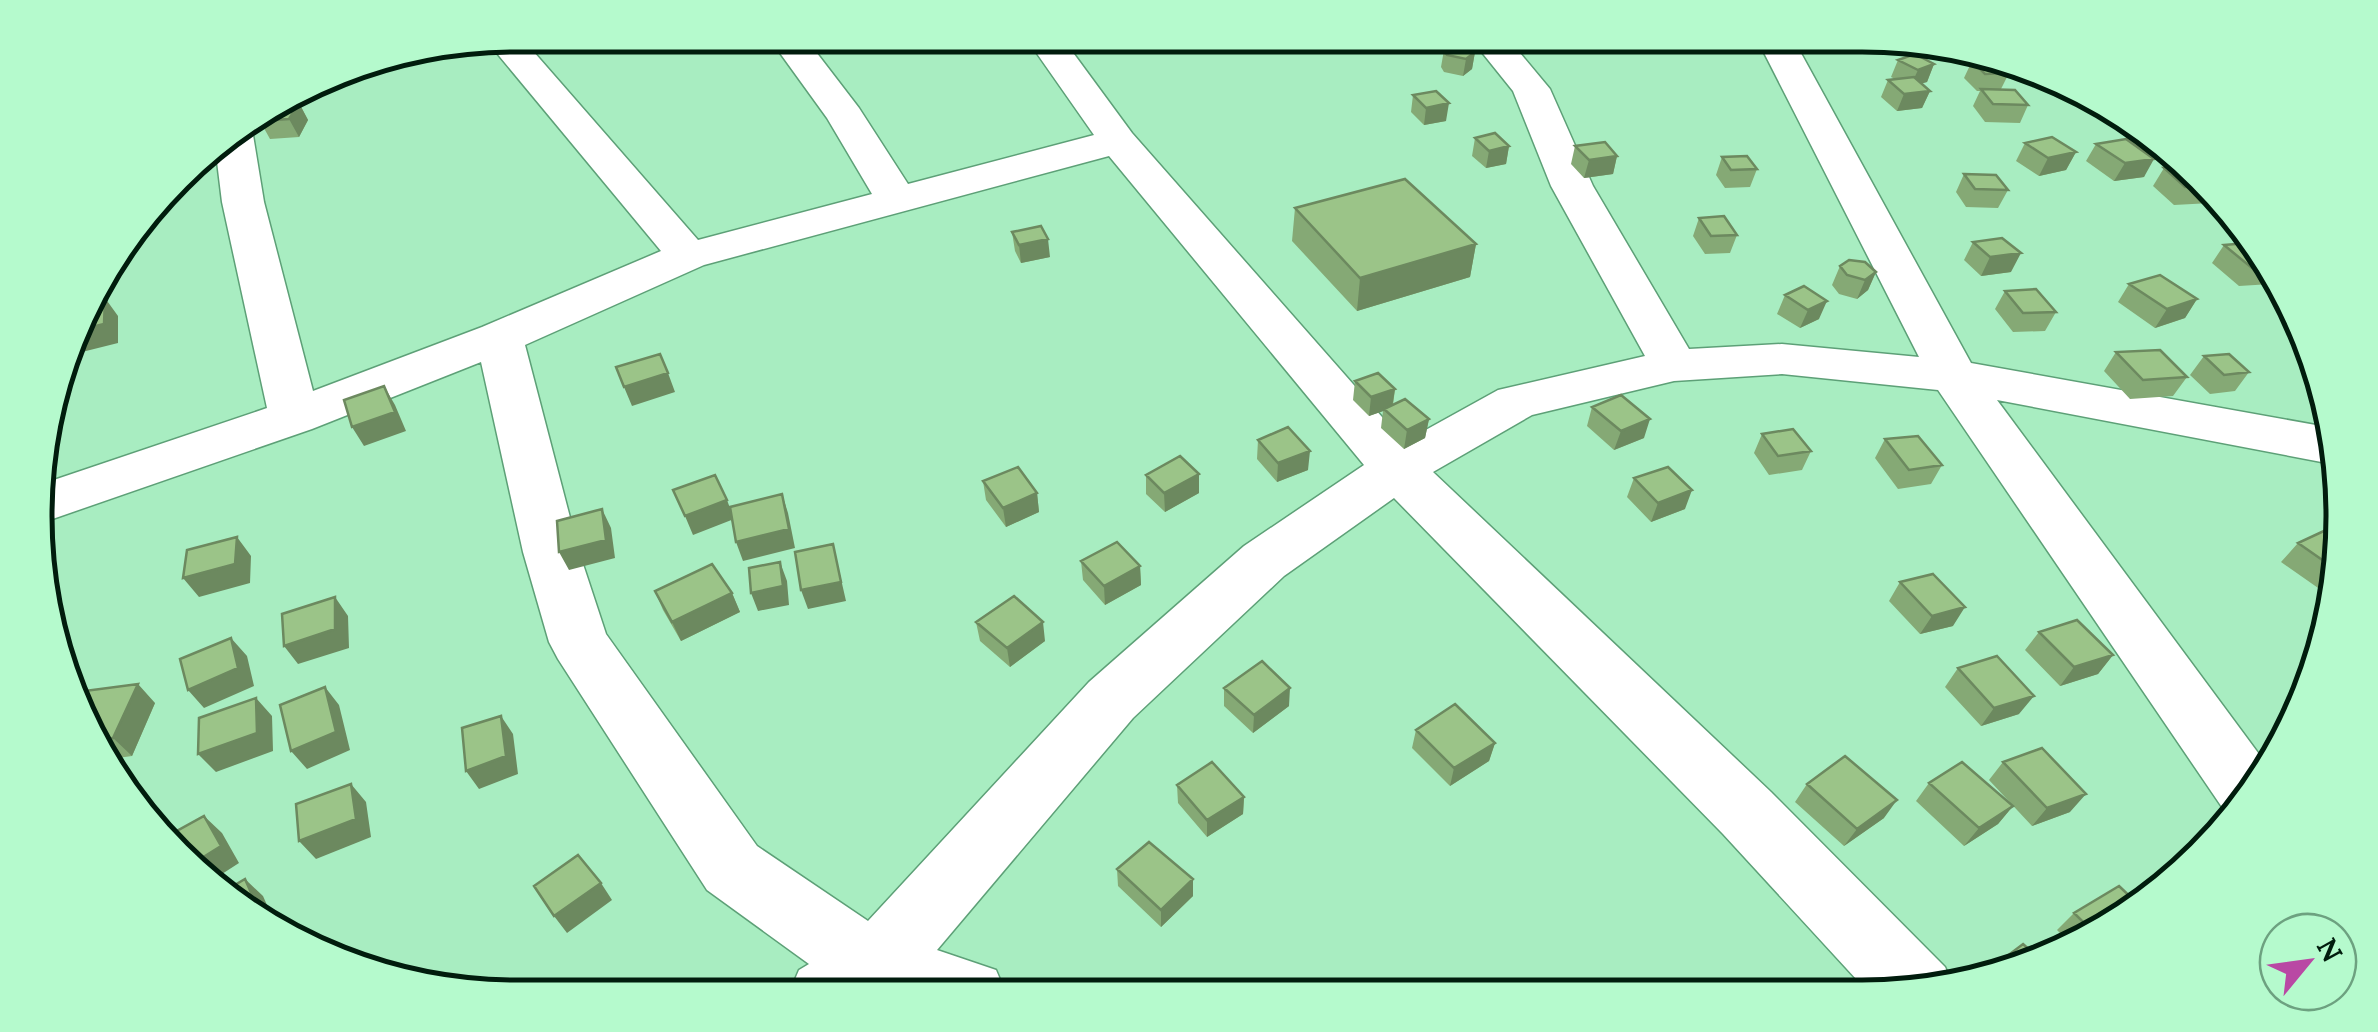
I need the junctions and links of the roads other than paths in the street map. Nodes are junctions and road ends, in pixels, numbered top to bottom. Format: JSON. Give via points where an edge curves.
{"nodes":[{"id":1,"x":514,"y":52,"type":"edge"},
{"id":2,"x":798,"y":52,"type":"edge"},
{"id":3,"x":1054,"y":52,"type":"edge"},
{"id":4,"x":1500,"y":52,"type":"edge"},
{"id":5,"x":1781,"y":52,"type":"edge"},
{"id":6,"x":1118,"y":141,"type":"junction"},
{"id":7,"x":235,"y":147,"type":"edge"},
{"id":8,"x":897,"y":200,"type":"junction"},
{"id":9,"x":688,"y":256,"type":"junction"},
{"id":10,"x":500,"y":338,"type":"junction"},
{"id":11,"x":1674,"y":365,"type":"junction"},
{"id":12,"x":1953,"y":376,"type":"junction"},
{"id":13,"x":294,"y":417,"type":"junction"},
{"id":14,"x":2320,"y":444,"type":"edge"},
{"id":15,"x":1396,"y":469,"type":"junction"},
{"id":16,"x":53,"y":500,"type":"edge"},
{"id":17,"x":2241,"y":782,"type":"edge"},
{"id":18,"x":1904,"y":978,"type":"edge"},
{"id":19,"x":847,"y":980,"type":"edge"},
{"id":20,"x":851,"y":980,"type":"edge"}],
"edges":[{"from":1,"to":9,"type":"street"},
{"from":2,"to":8,"type":"street"},
{"from":3,"to":6,"type":"street"},
{"from":4,"to":11,"type":"street","via":[[1532,89],[1572,186]]},
{"from":5,"to":12,"type":"street"},
{"from":6,"to":8,"type":"street"},
{"from":6,"to":15,"type":"street"},
{"from":7,"to":13,"type":"street"},
{"from":8,"to":9,"type":"street"},
{"from":9,"to":10,"type":"street"},
{"from":10,"to":13,"type":"street"},
{"from":10,"to":19,"type":"street","via":[[579,642],[732,868]]},
{"from":11,"to":12,"type":"street","via":[[1782,359]]},
{"from":11,"to":15,"type":"street","via":[[1516,402]]},
{"from":12,"to":14,"type":"street"},
{"from":12,"to":17,"type":"street"},
{"from":13,"to":16,"type":"street"},
{"from":15,"to":18,"type":"street","via":[[1747,813]]},
{"from":15,"to":20,"type":"street","via":[[1264,561],[1111,700],[942,894]]}]}
